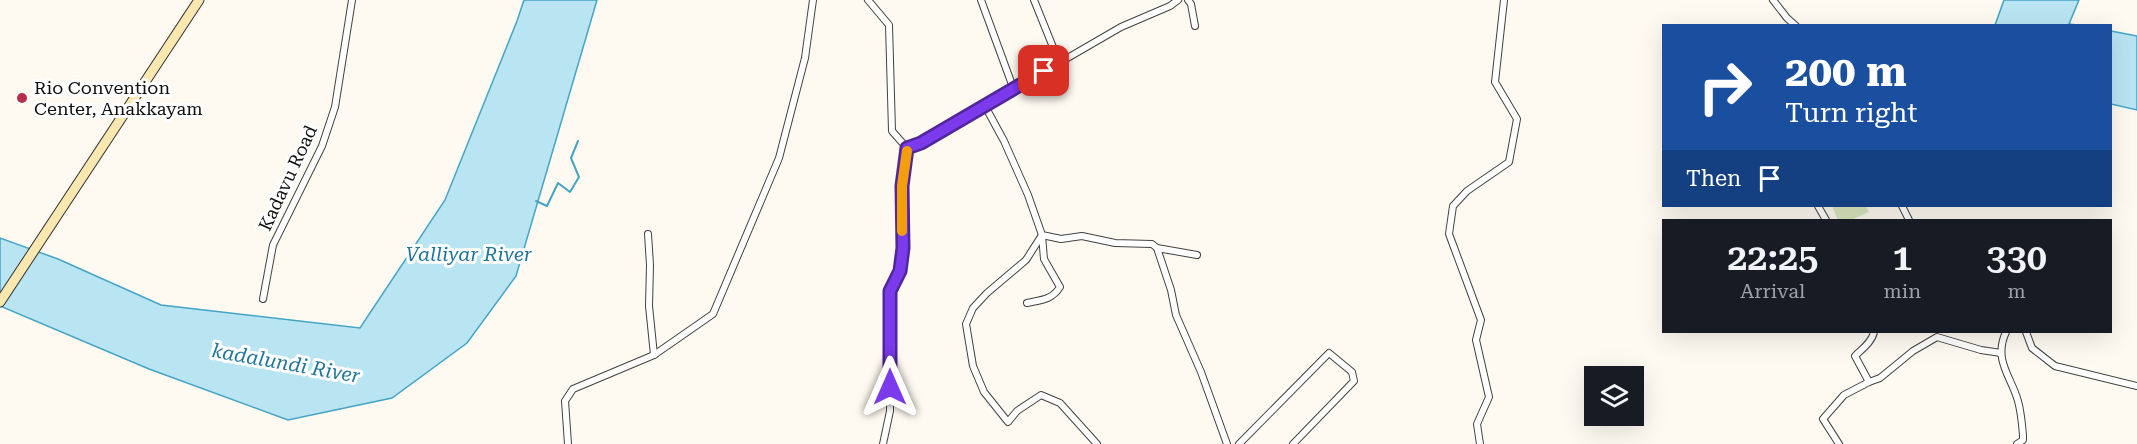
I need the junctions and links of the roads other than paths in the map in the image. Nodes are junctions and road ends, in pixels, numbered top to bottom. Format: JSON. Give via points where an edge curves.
{"nodes":[{"id":1,"x":199,"y":0,"type":"edge"},
{"id":2,"x":352,"y":0,"type":"edge"},
{"id":3,"x":813,"y":0,"type":"edge"},
{"id":4,"x":868,"y":0,"type":"edge"},
{"id":5,"x":981,"y":0,"type":"edge"},
{"id":6,"x":1034,"y":0,"type":"edge"},
{"id":7,"x":1178,"y":0,"type":"edge"},
{"id":8,"x":1188,"y":0,"type":"edge"},
{"id":9,"x":1504,"y":0,"type":"edge"},
{"id":10,"x":1773,"y":0,"type":"edge"},
{"id":11,"x":1794,"y":24,"type":"edge"},
{"id":12,"x":1195,"y":26,"type":"dead end"},
{"id":13,"x":1059,"y":62,"type":"junction"},
{"id":14,"x":1014,"y":90,"type":"junction"},
{"id":15,"x":985,"y":106,"type":"junction"},
{"id":16,"x":907,"y":148,"type":"junction"},
{"id":17,"x":648,"y":234,"type":"dead end"},
{"id":18,"x":1042,"y":235,"type":"junction"},
{"id":19,"x":1157,"y":248,"type":"junction"},
{"id":20,"x":902,"y":251,"type":"junction"},
{"id":21,"x":1197,"y":255,"type":"dead end"},
{"id":22,"x":898,"y":261,"type":"dead end"},
{"id":23,"x":263,"y":299,"type":"dead end"},
{"id":24,"x":0,"y":302,"type":"edge"},
{"id":25,"x":1027,"y":303,"type":"dead end"},
{"id":26,"x":1874,"y":333,"type":"edge"},
{"id":27,"x":2006,"y":333,"type":"edge"},
{"id":28,"x":2026,"y":333,"type":"edge"},
{"id":29,"x":2001,"y":353,"type":"junction"},
{"id":30,"x":654,"y":355,"type":"junction"},
{"id":31,"x":1869,"y":382,"type":"junction"},
{"id":32,"x":2137,"y":387,"type":"edge"},
{"id":33,"x":568,"y":444,"type":"edge"},
{"id":34,"x":883,"y":444,"type":"edge"},
{"id":35,"x":1097,"y":444,"type":"edge"},
{"id":36,"x":1227,"y":444,"type":"edge"},
{"id":37,"x":1239,"y":444,"type":"edge"},
{"id":38,"x":1293,"y":444,"type":"edge"},
{"id":39,"x":1480,"y":444,"type":"edge"},
{"id":40,"x":1839,"y":444,"type":"edge"},
{"id":41,"x":2017,"y":444,"type":"edge"}],
"edges":[{"from":1,"to":24,"type":"main road"},
{"from":2,"to":23,"type":"street","name":"Kadavu Road","via":[[335,107],[322,146],[273,245]]},
{"from":3,"to":30,"type":"street","via":[[805,58],[779,158],[713,314]]},
{"from":4,"to":16,"type":"street","via":[[889,25],[892,131]]},
{"from":5,"to":14,"type":"street"},
{"from":6,"to":13,"type":"street"},
{"from":7,"to":13,"type":"street"},
{"from":8,"to":12,"type":"street"},
{"from":9,"to":39,"type":"street","via":[[1495,82],[1517,119],[1509,162],[1467,191],[1454,206],[1449,234],[1481,320],[1476,340],[1489,397],[1477,424]]},
{"from":10,"to":11,"type":"street"},
{"from":13,"to":14,"type":"street"},
{"from":14,"to":15,"type":"street"},
{"from":15,"to":16,"type":"street"},
{"from":15,"to":18,"type":"street","via":[[1028,195]]},
{"from":16,"to":20,"type":"street","via":[[902,186]]},
{"from":17,"to":30,"type":"street"},
{"from":18,"to":19,"type":"street","via":[[1060,239],[1082,236],[1115,243],[1152,244]]},
{"from":18,"to":25,"type":"street","via":[[1044,258],[1060,287],[1046,300]]},
{"from":18,"to":35,"type":"street","via":[[1026,260],[987,293],[966,324],[973,366],[984,392],[1008,422],[1041,395],[1060,403]]},
{"from":19,"to":21,"type":"street"},
{"from":19,"to":36,"type":"street","via":[[1176,315]]},
{"from":20,"to":22,"type":"street"},
{"from":20,"to":34,"type":"street","via":[[900,271],[890,291],[890,411]]},
{"from":26,"to":31,"type":"street","via":[[1855,356]]},
{"from":27,"to":29,"type":"street"},
{"from":28,"to":32,"type":"street","via":[[2032,348],[2055,366]]},
{"from":29,"to":31,"type":"street","via":[[1937,337]]},
{"from":29,"to":41,"type":"street","via":[[2017,398],[2023,440]]},
{"from":30,"to":33,"type":"street","via":[[573,389],[565,401]]},
{"from":31,"to":40,"type":"street","via":[[1844,395],[1823,419]]},
{"from":37,"to":38,"type":"street","via":[[1329,353],[1352,372],[1354,381]]}]}
